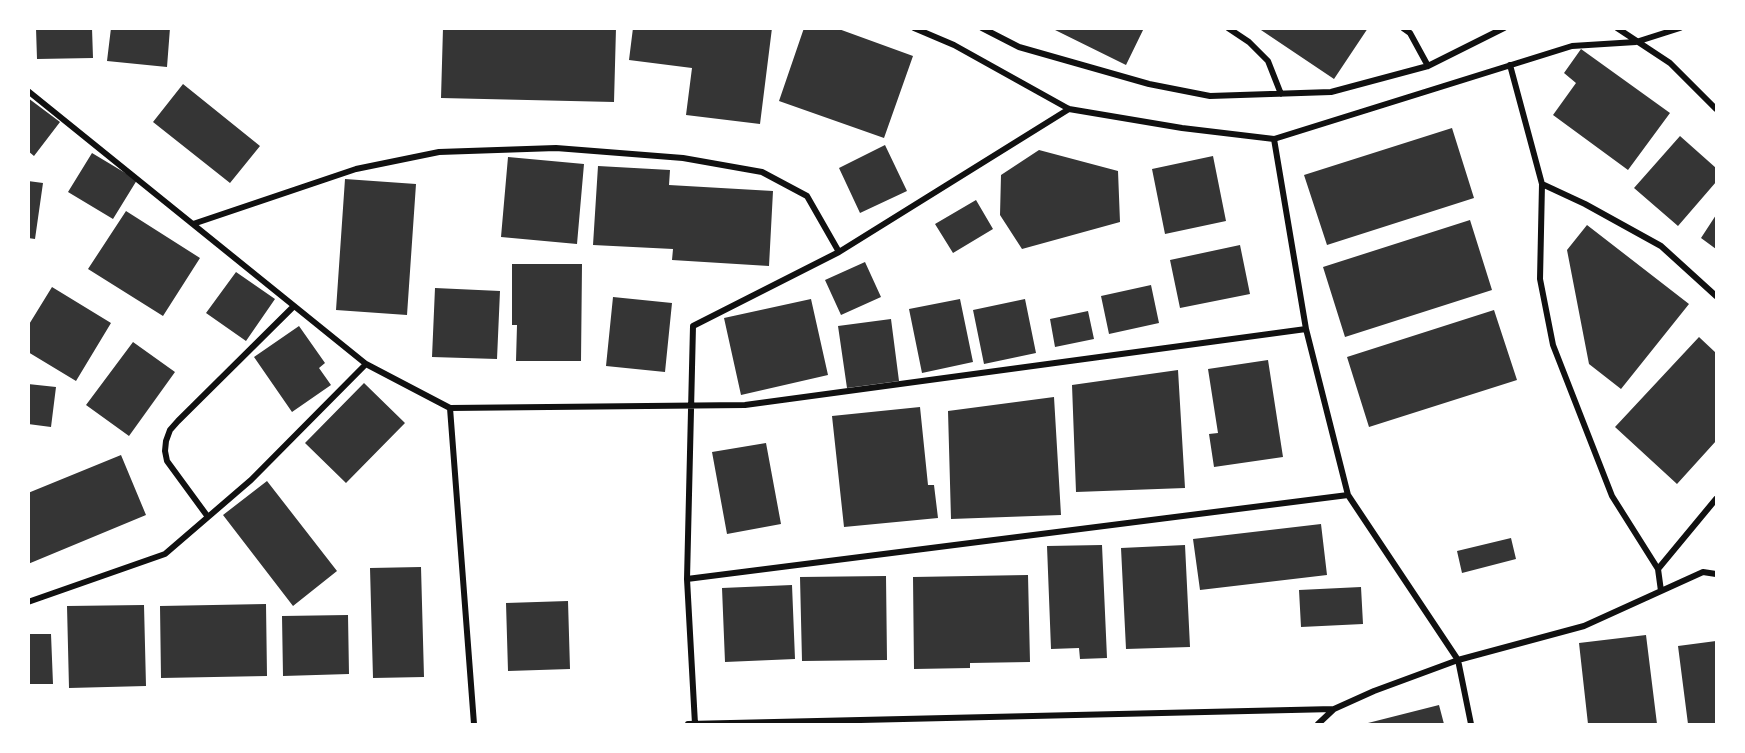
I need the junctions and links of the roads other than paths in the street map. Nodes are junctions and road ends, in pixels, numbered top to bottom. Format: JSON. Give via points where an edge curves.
{"nodes":[{"id":1,"x":914,"y":28,"type":"edge"},
{"id":2,"x":982,"y":28,"type":"edge"},
{"id":3,"x":1228,"y":28,"type":"edge"},
{"id":4,"x":1403,"y":28,"type":"edge"},
{"id":5,"x":1504,"y":28,"type":"edge"},
{"id":6,"x":1617,"y":28,"type":"edge"},
{"id":7,"x":1680,"y":28,"type":"edge"},
{"id":8,"x":1636,"y":42,"type":"junction"},
{"id":9,"x":1510,"y":65,"type":"junction"},
{"id":10,"x":1428,"y":66,"type":"junction"},
{"id":11,"x":28,"y":91,"type":"edge"},
{"id":12,"x":1281,"y":93,"type":"junction"},
{"id":13,"x":1069,"y":109,"type":"junction"},
{"id":14,"x":1716,"y":109,"type":"edge"},
{"id":15,"x":1274,"y":139,"type":"junction"},
{"id":16,"x":1542,"y":184,"type":"junction"},
{"id":17,"x":192,"y":224,"type":"junction"},
{"id":18,"x":839,"y":252,"type":"junction"},
{"id":19,"x":1716,"y":296,"type":"edge"},
{"id":20,"x":294,"y":306,"type":"junction"},
{"id":21,"x":1306,"y":329,"type":"junction"},
{"id":22,"x":366,"y":364,"type":"junction"},
{"id":23,"x":692,"y":404,"type":"junction"},
{"id":24,"x":450,"y":408,"type":"junction"},
{"id":25,"x":1348,"y":495,"type":"junction"},
{"id":26,"x":1716,"y":499,"type":"edge"},
{"id":27,"x":208,"y":517,"type":"junction"},
{"id":28,"x":1658,"y":568,"type":"junction"},
{"id":29,"x":1716,"y":574,"type":"edge"},
{"id":30,"x":687,"y":579,"type":"junction"},
{"id":31,"x":1661,"y":591,"type":"junction"},
{"id":32,"x":28,"y":602,"type":"edge"},
{"id":33,"x":1458,"y":660,"type":"junction"},
{"id":34,"x":1334,"y":709,"type":"junction"},
{"id":35,"x":474,"y":724,"type":"edge"},
{"id":36,"x":688,"y":724,"type":"edge"},
{"id":37,"x":694,"y":724,"type":"edge"},
{"id":38,"x":1318,"y":724,"type":"edge"},
{"id":39,"x":1471,"y":724,"type":"edge"}],
"edges":[{"from":1,"to":13,"type":"street","via":[[954,45]]},
{"from":2,"to":12,"type":"street","via":[[1019,47],[1149,84],[1210,96]]},
{"from":3,"to":12,"type":"street","via":[[1268,61]]},
{"from":4,"to":10,"type":"street","via":[[1410,33]]},
{"from":5,"to":10,"type":"street"},
{"from":6,"to":8,"type":"street"},
{"from":7,"to":8,"type":"street"},
{"from":8,"to":9,"type":"street","via":[[1572,46]]},
{"from":8,"to":14,"type":"street","via":[[1670,63]]},
{"from":9,"to":15,"type":"street"},
{"from":9,"to":16,"type":"street"},
{"from":10,"to":12,"type":"street","via":[[1331,92]]},
{"from":11,"to":17,"type":"street"},
{"from":13,"to":15,"type":"street"},
{"from":13,"to":18,"type":"street"},
{"from":15,"to":21,"type":"street"},
{"from":16,"to":19,"type":"street","via":[[1661,246]]},
{"from":16,"to":28,"type":"street","via":[[1540,279],[1553,345],[1612,496]]},
{"from":17,"to":18,"type":"street","via":[[356,169],[440,152],[556,148],[683,158],[762,172],[807,196]]},
{"from":17,"to":20,"type":"street"},
{"from":18,"to":23,"type":"street","via":[[693,326]]},
{"from":20,"to":22,"type":"street"},
{"from":20,"to":27,"type":"street","via":[[170,430],[167,460]]},
{"from":21,"to":23,"type":"street","via":[[745,405]]},
{"from":21,"to":25,"type":"street"},
{"from":22,"to":24,"type":"street"},
{"from":22,"to":27,"type":"street","via":[[251,480]]},
{"from":23,"to":24,"type":"street"},
{"from":23,"to":30,"type":"street"},
{"from":24,"to":35,"type":"street"},
{"from":25,"to":30,"type":"street"},
{"from":25,"to":33,"type":"street"},
{"from":26,"to":28,"type":"street"},
{"from":27,"to":32,"type":"street","via":[[165,555]]},
{"from":28,"to":31,"type":"street"},
{"from":29,"to":31,"type":"street","via":[[1703,572]]},
{"from":30,"to":37,"type":"street"},
{"from":31,"to":33,"type":"street","via":[[1584,626]]},
{"from":33,"to":34,"type":"street"},
{"from":33,"to":39,"type":"street"},
{"from":34,"to":37,"type":"street"},
{"from":34,"to":38,"type":"street"},
{"from":36,"to":37,"type":"street"}]}
